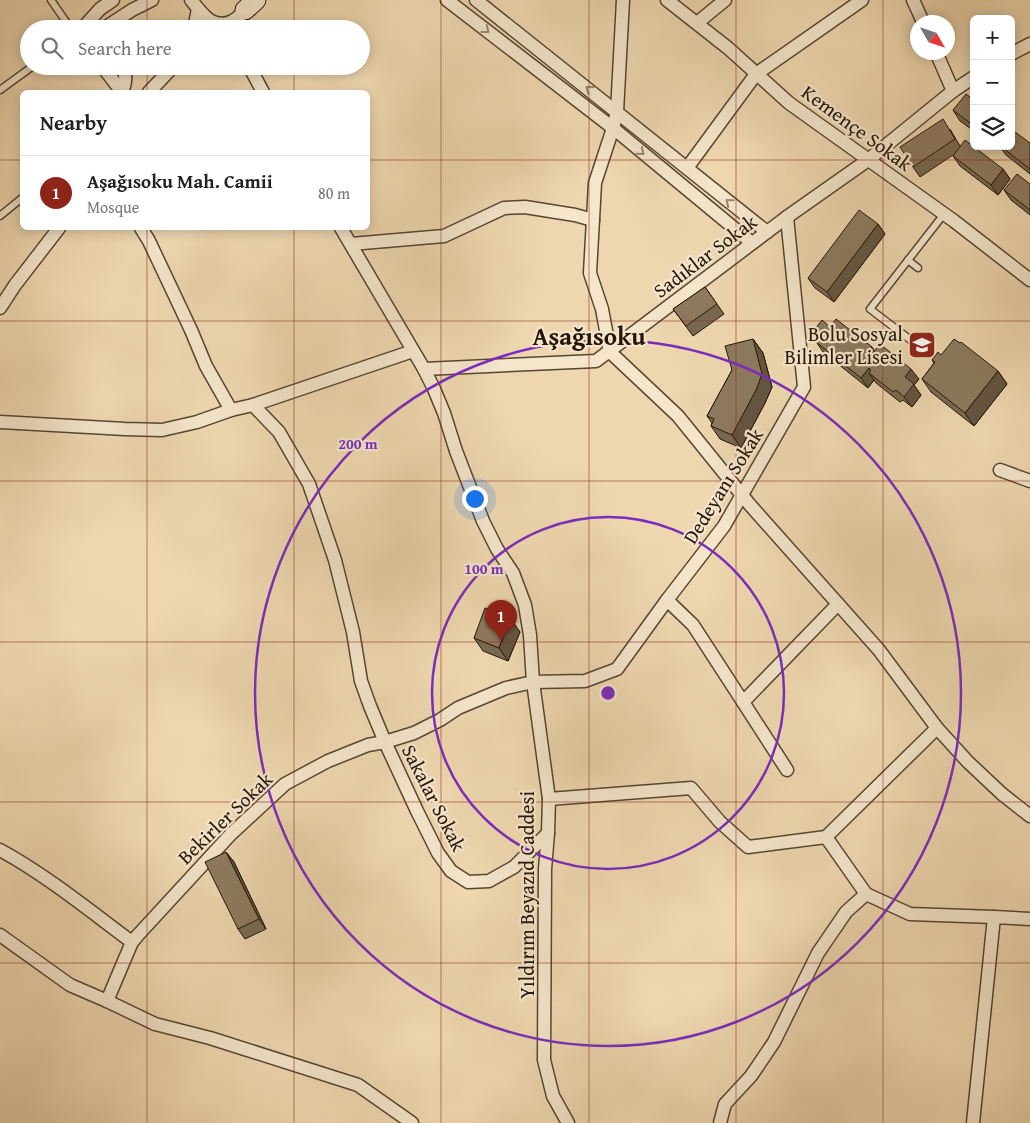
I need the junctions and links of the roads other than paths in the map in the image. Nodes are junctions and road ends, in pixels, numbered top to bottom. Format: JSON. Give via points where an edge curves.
{"nodes":[{"id":1,"x":51,"y":0,"type":"edge"},
{"id":2,"x":113,"y":0,"type":"edge"},
{"id":3,"x":152,"y":0,"type":"edge"},
{"id":4,"x":447,"y":0,"type":"edge"},
{"id":5,"x":476,"y":0,"type":"edge"},
{"id":6,"x":623,"y":0,"type":"edge"},
{"id":7,"x":667,"y":0,"type":"edge"},
{"id":8,"x":726,"y":0,"type":"edge"},
{"id":9,"x":862,"y":0,"type":"edge"},
{"id":10,"x":913,"y":0,"type":"edge"},
{"id":11,"x":194,"y":4,"type":"edge"},
{"id":12,"x":248,"y":6,"type":"edge"},
{"id":13,"x":920,"y":15,"type":"edge"},
{"id":14,"x":65,"y":20,"type":"edge"},
{"id":15,"x":90,"y":20,"type":"edge"},
{"id":16,"x":117,"y":20,"type":"edge"},
{"id":17,"x":194,"y":20,"type":"edge"},
{"id":18,"x":208,"y":20,"type":"edge"},
{"id":19,"x":235,"y":20,"type":"edge"},
{"id":20,"x":244,"y":20,"type":"edge"},
{"id":21,"x":696,"y":23,"type":"junction"},
{"id":22,"x":1030,"y":44,"type":"edge"},
{"id":23,"x":1015,"y":52,"type":"edge"},
{"id":24,"x":940,"y":60,"type":"edge"},
{"id":25,"x":756,"y":74,"type":"junction"},
{"id":26,"x":21,"y":75,"type":"edge"},
{"id":27,"x":109,"y":75,"type":"edge"},
{"id":28,"x":125,"y":75,"type":"edge"},
{"id":29,"x":167,"y":75,"type":"edge"},
{"id":30,"x":254,"y":75,"type":"edge"},
{"id":31,"x":970,"y":79,"type":"edge"},
{"id":32,"x":0,"y":90,"type":"edge"},
{"id":33,"x":120,"y":90,"type":"edge"},
{"id":34,"x":123,"y":90,"type":"edge"},
{"id":35,"x":151,"y":90,"type":"edge"},
{"id":36,"x":262,"y":90,"type":"edge"},
{"id":37,"x":953,"y":90,"type":"junction"},
{"id":38,"x":618,"y":112,"type":"junction"},
{"id":39,"x":613,"y":128,"type":"junction"},
{"id":40,"x":868,"y":160,"type":"junction"},
{"id":41,"x":687,"y":168,"type":"junction"},
{"id":42,"x":20,"y":200,"type":"edge"},
{"id":43,"x":944,"y":214,"type":"junction"},
{"id":44,"x":0,"y":216,"type":"edge"},
{"id":45,"x":787,"y":216,"type":"junction"},
{"id":46,"x":593,"y":220,"type":"junction"},
{"id":47,"x":57,"y":230,"type":"edge"},
{"id":48,"x":142,"y":230,"type":"edge"},
{"id":49,"x":342,"y":230,"type":"edge"},
{"id":50,"x":767,"y":232,"type":"junction"},
{"id":51,"x":752,"y":243,"type":"junction"},
{"id":52,"x":350,"y":244,"type":"junction"},
{"id":53,"x":908,"y":260,"type":"junction"},
{"id":54,"x":918,"y":268,"type":"dead end"},
{"id":55,"x":1030,"y":280,"type":"edge"},
{"id":56,"x":0,"y":308,"type":"edge"},
{"id":57,"x":413,"y":351,"type":"junction"},
{"id":58,"x":610,"y":352,"type":"junction"},
{"id":59,"x":929,"y":354,"type":"dead end"},
{"id":60,"x":424,"y":368,"type":"junction"},
{"id":61,"x":253,"y":405,"type":"junction"},
{"id":62,"x":231,"y":410,"type":"junction"},
{"id":63,"x":0,"y":422,"type":"edge"},
{"id":64,"x":1000,"y":470,"type":"dead end"},
{"id":65,"x":1030,"y":482,"type":"edge"},
{"id":66,"x":742,"y":496,"type":"junction"},
{"id":67,"x":667,"y":600,"type":"junction"},
{"id":68,"x":838,"y":604,"type":"junction"},
{"id":69,"x":533,"y":682,"type":"junction"},
{"id":70,"x":742,"y":702,"type":"junction"},
{"id":71,"x":937,"y":728,"type":"junction"},
{"id":72,"x":385,"y":742,"type":"junction"},
{"id":73,"x":787,"y":770,"type":"dead end"},
{"id":74,"x":548,"y":799,"type":"junction"},
{"id":75,"x":1030,"y":816,"type":"edge"},
{"id":76,"x":548,"y":833,"type":"junction"},
{"id":77,"x":826,"y":837,"type":"junction"},
{"id":78,"x":0,"y":850,"type":"edge"},
{"id":79,"x":866,"y":894,"type":"junction"},
{"id":80,"x":994,"y":917,"type":"junction"},
{"id":81,"x":1030,"y":919,"type":"edge"},
{"id":82,"x":0,"y":935,"type":"edge"},
{"id":83,"x":132,"y":942,"type":"junction"},
{"id":84,"x":107,"y":1001,"type":"junction"},
{"id":85,"x":412,"y":1123,"type":"edge"},
{"id":86,"x":568,"y":1123,"type":"edge"},
{"id":87,"x":720,"y":1123,"type":"edge"},
{"id":88,"x":973,"y":1123,"type":"edge"}],
"edges":[{"from":1,"to":14,"type":"lane"},
{"from":2,"to":15,"type":"street"},
{"from":3,"to":16,"type":"street"},
{"from":4,"to":39,"type":"street","one_way":true},
{"from":38,"to":5,"type":"street","one_way":true},
{"from":6,"to":38,"type":"street"},
{"from":7,"to":21,"type":"street","name":"Kemençe Sokak"},
{"from":8,"to":21,"type":"street"},
{"from":9,"to":25,"type":"street"},
{"from":10,"to":13,"type":"street"},
{"from":11,"to":17,"type":"street"},
{"from":11,"to":18,"type":"street"},
{"from":12,"to":19,"type":"street"},
{"from":12,"to":20,"type":"street"},
{"from":21,"to":25,"type":"street","name":"Kemençe Sokak"},
{"from":22,"to":23,"type":"street"},
{"from":24,"to":37,"type":"street"},
{"from":25,"to":40,"type":"street","name":"Kemençe Sokak","via":[[789,103]]},
{"from":25,"to":41,"type":"street"},
{"from":26,"to":32,"type":"lane"},
{"from":27,"to":33,"type":"street"},
{"from":28,"to":34,"type":"street"},
{"from":29,"to":35,"type":"street"},
{"from":30,"to":36,"type":"street"},
{"from":31,"to":37,"type":"street","name":"Sadıklar Sokak"},
{"from":37,"to":40,"type":"street","name":"Sadıklar Sokak"},
{"from":38,"to":39,"type":"street"},
{"from":38,"to":41,"type":"street"},
{"from":39,"to":46,"type":"street","via":[[594,183]]},
{"from":39,"to":51,"type":"street","one_way":true},
{"from":40,"to":43,"type":"street","name":"Kemençe Sokak"},
{"from":40,"to":45,"type":"street","name":"Sadıklar Sokak"},
{"from":50,"to":41,"type":"street","one_way":true},
{"from":42,"to":44,"type":"lane"},
{"from":43,"to":53,"type":"lane"},
{"from":43,"to":55,"type":"street","name":"Kemençe Sokak"},
{"from":45,"to":50,"type":"street","name":"Sadıklar Sokak"},
{"from":45,"to":66,"type":"street","name":"Dedeyanı Sokak","via":[[804,387]]},
{"from":46,"to":52,"type":"street","via":[[525,207],[504,208],[444,236]]},
{"from":46,"to":58,"type":"street","via":[[590,273],[602,309]]},
{"from":47,"to":56,"type":"street"},
{"from":48,"to":62,"type":"street","via":[[206,366]]},
{"from":49,"to":52,"type":"street","name":"Yıldırım Beyazıd Caddesi"},
{"from":50,"to":51,"type":"street","name":"Sadıklar Sokak"},
{"from":51,"to":58,"type":"street","name":"Sadıklar Sokak"},
{"from":52,"to":57,"type":"street","name":"Yıldırım Beyazıd Caddesi"},
{"from":53,"to":54,"type":"lane"},
{"from":53,"to":59,"type":"lane","via":[[870,309]]},
{"from":57,"to":60,"type":"street","name":"Yıldırım Beyazıd Caddesi"},
{"from":57,"to":61,"type":"street"},
{"from":58,"to":60,"type":"street","name":"Sadıklar Sokak","via":[[596,361]]},
{"from":58,"to":66,"type":"street","via":[[678,416]]},
{"from":60,"to":69,"type":"street","name":"Yıldırım Beyazıd Caddesi","via":[[483,521],[513,572],[525,605]]},
{"from":61,"to":62,"type":"street"},
{"from":61,"to":72,"type":"street","name":"Sakalar Sokak","via":[[279,432],[309,484],[335,560],[362,681]]},
{"from":62,"to":63,"type":"street","via":[[162,430]]},
{"from":64,"to":65,"type":"street"},
{"from":66,"to":67,"type":"street","name":"Dedeyanı Sokak","via":[[724,526]]},
{"from":66,"to":68,"type":"street"},
{"from":67,"to":69,"type":"street","name":"Dedeyanı Sokak","via":[[617,669],[585,681]]},
{"from":67,"to":70,"type":"street","via":[[693,625]]},
{"from":68,"to":70,"type":"street"},
{"from":68,"to":71,"type":"street","via":[[879,650]]},
{"from":69,"to":72,"type":"street","name":"Bekirler Sokak","via":[[506,688],[458,708],[414,734]]},
{"from":69,"to":74,"type":"street","name":"Yıldırım Beyazıd Caddesi"},
{"from":70,"to":73,"type":"street"},
{"from":71,"to":75,"type":"street","via":[[968,762]]},
{"from":71,"to":77,"type":"street"},
{"from":72,"to":76,"type":"street","name":"Sakalar Sokak","via":[[438,852],[451,871],[468,882],[489,881],[514,867]]},
{"from":72,"to":83,"type":"street","name":"Bekirler Sokak","via":[[344,755],[285,784],[231,834]]},
{"from":74,"to":76,"type":"street","name":"Yıldırım Beyazıd Caddesi"},
{"from":74,"to":77,"type":"street","via":[[691,788],[720,822],[748,847]]},
{"from":76,"to":86,"type":"street","name":"Yıldırım Beyazıd Caddesi","via":[[544,1060],[553,1096]]},
{"from":77,"to":79,"type":"street"},
{"from":78,"to":83,"type":"street","via":[[66,892]]},
{"from":79,"to":80,"type":"street","via":[[910,914]]},
{"from":79,"to":87,"type":"street","via":[[846,912],[818,953],[774,1042],[725,1104]]},
{"from":80,"to":81,"type":"street"},
{"from":80,"to":88,"type":"street"},
{"from":82,"to":84,"type":"street","via":[[70,985]]},
{"from":83,"to":84,"type":"street","name":"Bekirler Sokak"},
{"from":84,"to":85,"type":"street","via":[[155,1024],[358,1085]]}]}
